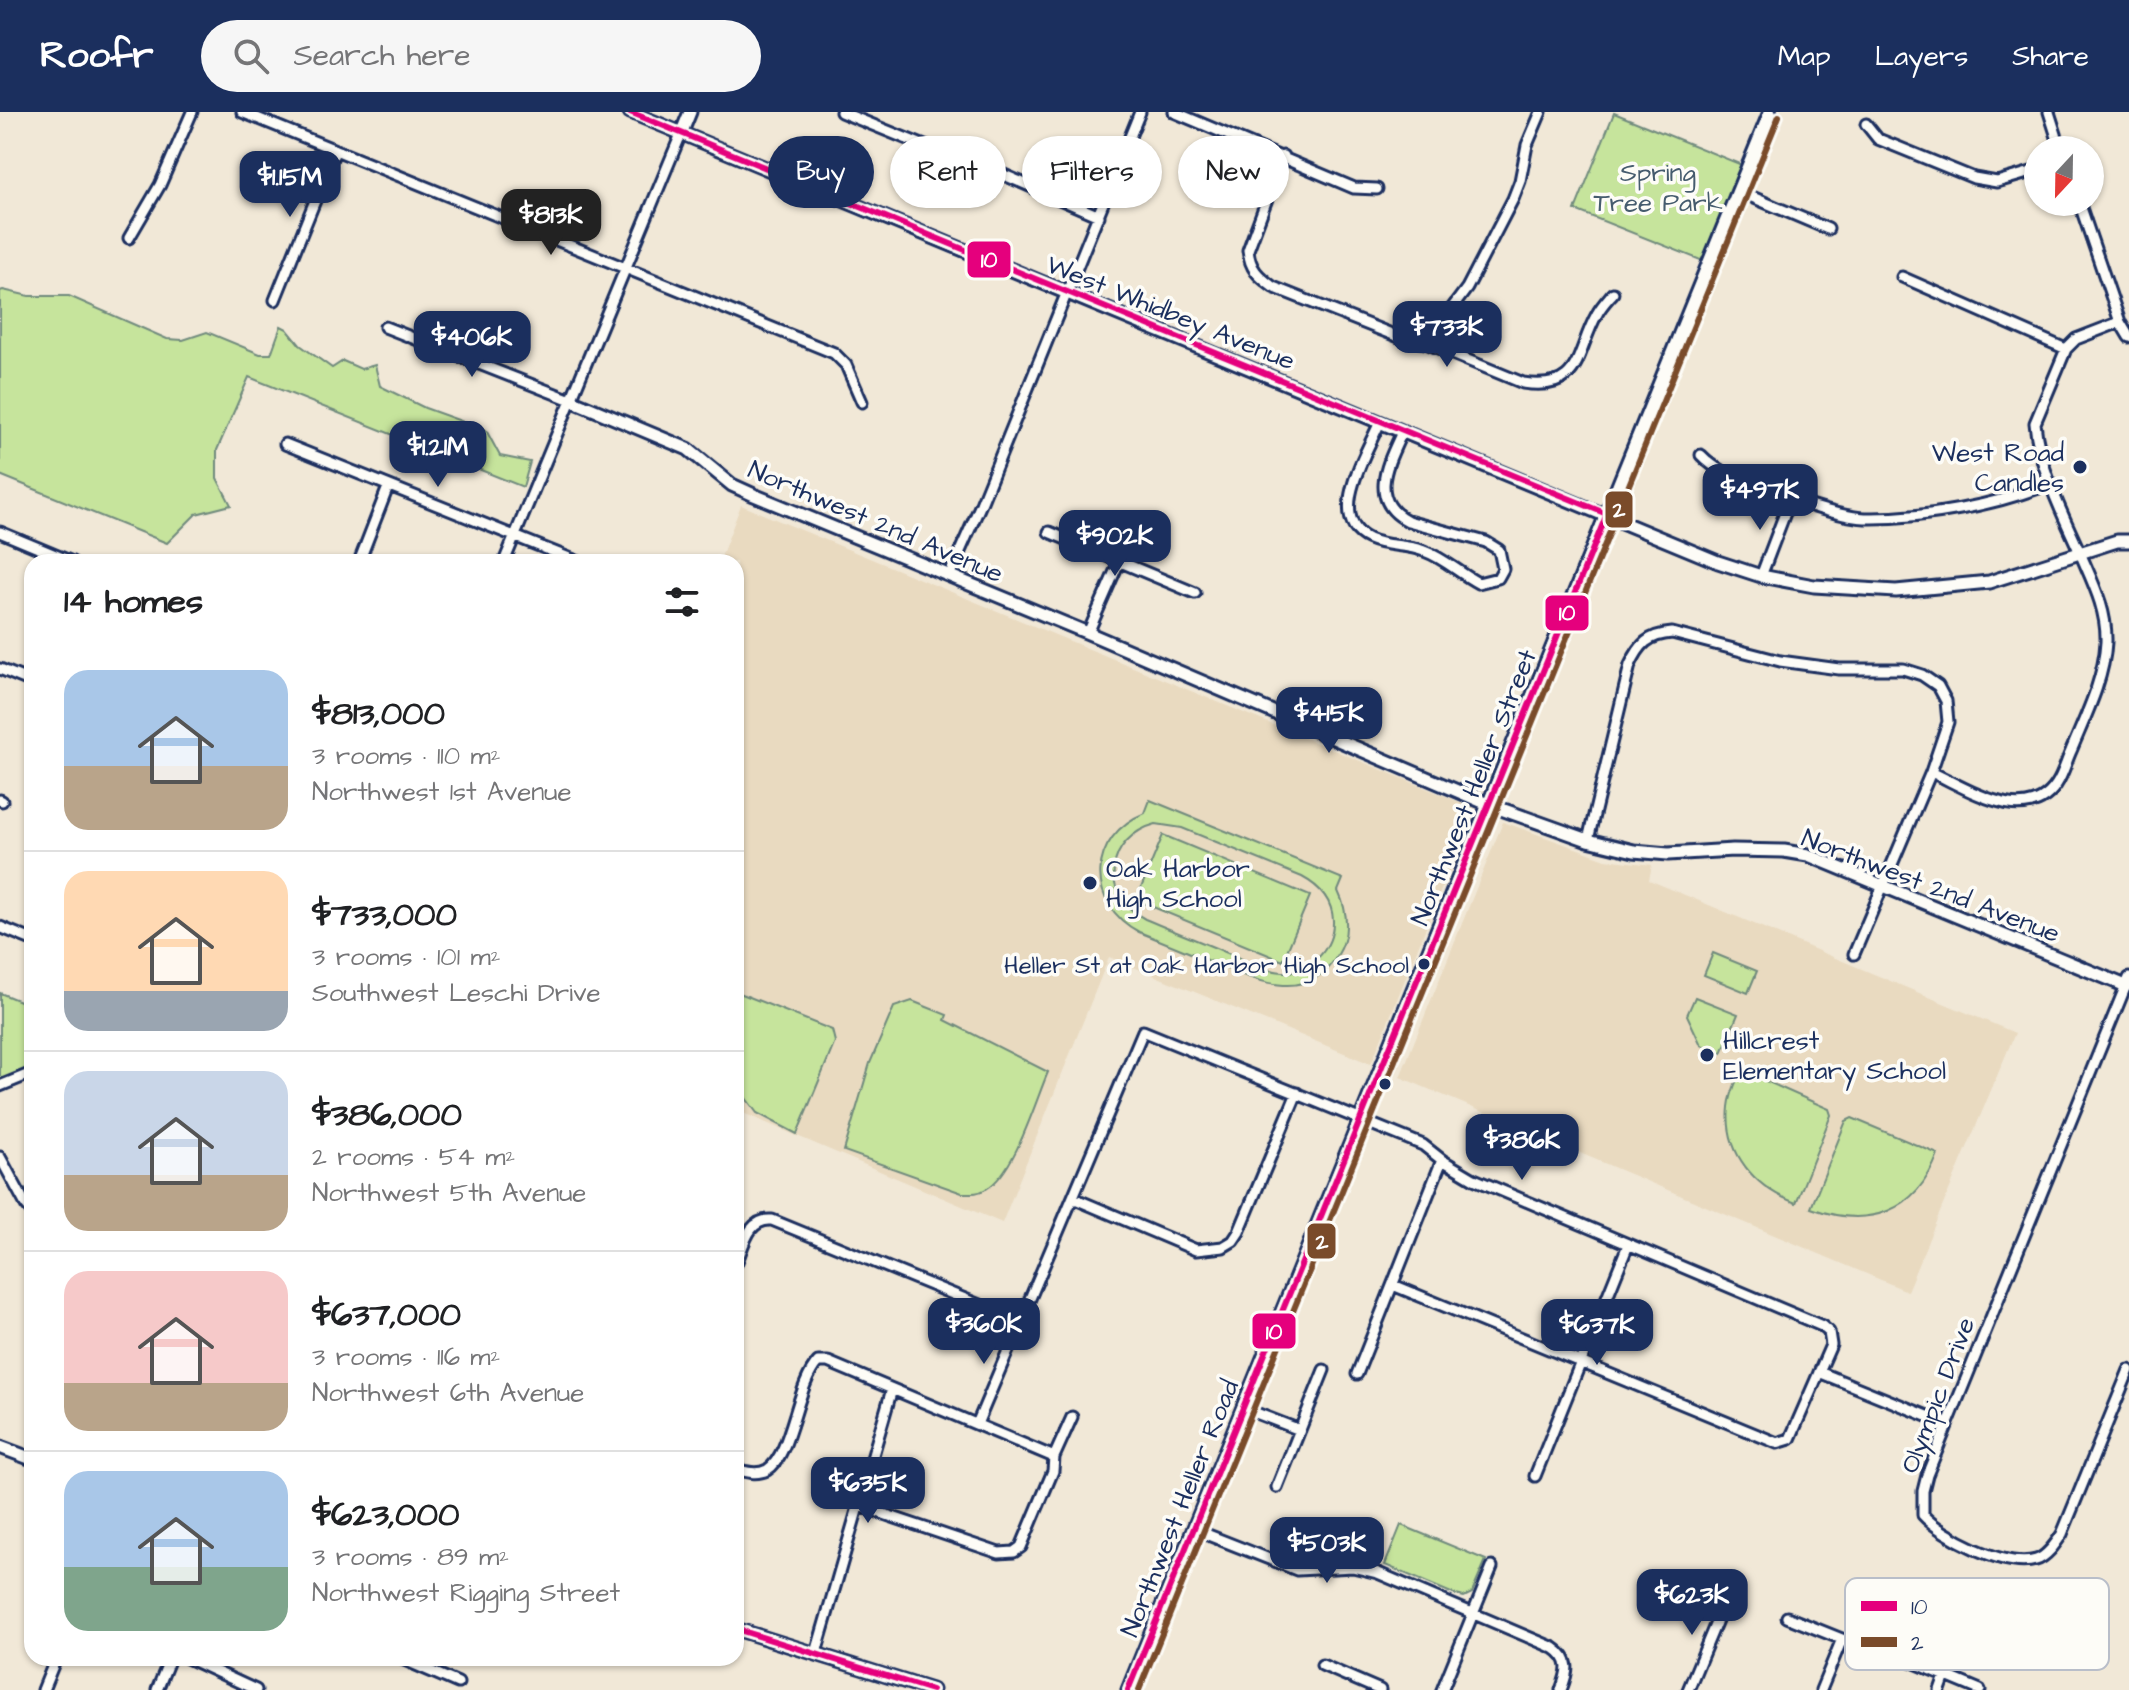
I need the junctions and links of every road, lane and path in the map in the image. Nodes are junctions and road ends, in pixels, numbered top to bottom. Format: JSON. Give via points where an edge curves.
{"nodes":[{"id":1,"x":192,"y":112,"type":"edge"},
{"id":2,"x":242,"y":112,"type":"edge"},
{"id":3,"x":630,"y":112,"type":"edge"},
{"id":4,"x":690,"y":112,"type":"edge"},
{"id":5,"x":841,"y":112,"type":"edge"},
{"id":6,"x":1140,"y":112,"type":"edge"},
{"id":7,"x":1174,"y":112,"type":"edge"},
{"id":8,"x":1541,"y":112,"type":"edge"},
{"id":9,"x":1770,"y":112,"type":"edge"},
{"id":10,"x":2049,"y":112,"type":"edge"},
{"id":11,"x":1866,"y":124,"type":"dead end"},
{"id":12,"x":681,"y":134,"type":"junction"},
{"id":13,"x":1233,"y":136,"type":"edge"},
{"id":14,"x":2057,"y":136,"type":"edge"},
{"id":15,"x":335,"y":151,"type":"junction"},
{"id":16,"x":1289,"y":159,"type":"edge"},
{"id":17,"x":2024,"y":174,"type":"edge"},
{"id":18,"x":1377,"y":189,"type":"dead end"},
{"id":19,"x":1738,"y":191,"type":"junction"},
{"id":20,"x":1262,"y":208,"type":"edge"},
{"id":21,"x":1099,"y":216,"type":"junction"},
{"id":22,"x":2084,"y":216,"type":"edge"},
{"id":23,"x":1828,"y":229,"type":"dead end"},
{"id":24,"x":129,"y":238,"type":"dead end"},
{"id":25,"x":625,"y":270,"type":"junction"},
{"id":26,"x":1902,"y":277,"type":"dead end"},
{"id":27,"x":1613,"y":293,"type":"dead end"},
{"id":28,"x":1067,"y":294,"type":"junction"},
{"id":29,"x":275,"y":300,"type":"dead end"},
{"id":30,"x":2120,"y":322,"type":"junction"},
{"id":31,"x":385,"y":327,"type":"dead end"},
{"id":32,"x":2129,"y":337,"type":"edge"},
{"id":33,"x":1426,"y":343,"type":"junction"},
{"id":34,"x":2066,"y":349,"type":"junction"},
{"id":35,"x":571,"y":400,"type":"junction"},
{"id":36,"x":862,"y":402,"type":"dead end"},
{"id":37,"x":1380,"y":422,"type":"junction"},
{"id":38,"x":1402,"y":432,"type":"junction"},
{"id":39,"x":285,"y":444,"type":"dead end"},
{"id":40,"x":1701,"y":455,"type":"dead end"},
{"id":41,"x":2052,"y":483,"type":"junction"},
{"id":42,"x":388,"y":487,"type":"junction"},
{"id":43,"x":1790,"y":500,"type":"junction"},
{"id":44,"x":1607,"y":514,"type":"junction"},
{"id":45,"x":0,"y":532,"type":"edge"},
{"id":46,"x":1049,"y":532,"type":"dead end"},
{"id":47,"x":515,"y":536,"type":"junction"},
{"id":48,"x":2129,"y":541,"type":"edge"},
{"id":49,"x":2080,"y":553,"type":"junction"},
{"id":50,"x":53,"y":554,"type":"edge"},
{"id":51,"x":362,"y":554,"type":"edge"},
{"id":52,"x":507,"y":554,"type":"edge"},
{"id":53,"x":559,"y":554,"type":"edge"},
{"id":54,"x":1119,"y":562,"type":"junction"},
{"id":55,"x":949,"y":576,"type":"junction"},
{"id":56,"x":1761,"y":576,"type":"junction"},
{"id":57,"x":1195,"y":593,"type":"dead end"},
{"id":58,"x":1088,"y":633,"type":"junction"},
{"id":59,"x":0,"y":669,"type":"edge"},
{"id":60,"x":24,"y":679,"type":"edge"},
{"id":61,"x":1931,"y":772,"type":"junction"},
{"id":62,"x":1490,"y":805,"type":"junction"},
{"id":63,"x":1588,"y":840,"type":"junction"},
{"id":64,"x":1882,"y":888,"type":"junction"},
{"id":65,"x":0,"y":927,"type":"edge"},
{"id":66,"x":24,"y":937,"type":"edge"},
{"id":67,"x":1854,"y":954,"type":"dead end"},
{"id":68,"x":2128,"y":984,"type":"edge"},
{"id":69,"x":24,"y":1076,"type":"edge"},
{"id":70,"x":0,"y":1086,"type":"edge"},
{"id":71,"x":1297,"y":1093,"type":"junction"},
{"id":72,"x":1361,"y":1119,"type":"junction"},
{"id":73,"x":0,"y":1157,"type":"edge"},
{"id":74,"x":1442,"y":1160,"type":"junction"},
{"id":75,"x":1073,"y":1198,"type":"junction"},
{"id":76,"x":24,"y":1201,"type":"edge"},
{"id":77,"x":744,"y":1245,"type":"edge"},
{"id":78,"x":1628,"y":1245,"type":"junction"},
{"id":79,"x":1393,"y":1285,"type":"junction"},
{"id":80,"x":1021,"y":1322,"type":"junction"},
{"id":81,"x":1270,"y":1343,"type":"joint"},
{"id":82,"x":1581,"y":1363,"type":"junction"},
{"id":83,"x":1324,"y":1370,"type":"dead end"},
{"id":84,"x":2129,"y":1370,"type":"edge"},
{"id":85,"x":1819,"y":1372,"type":"junction"},
{"id":86,"x":1357,"y":1374,"type":"dead end"},
{"id":87,"x":892,"y":1389,"type":"junction"},
{"id":88,"x":1243,"y":1408,"type":"junction"},
{"id":89,"x":1072,"y":1417,"type":"dead end"},
{"id":90,"x":977,"y":1424,"type":"junction"},
{"id":91,"x":1947,"y":1424,"type":"junction"},
{"id":92,"x":1300,"y":1430,"type":"junction"},
{"id":93,"x":0,"y":1447,"type":"edge"},
{"id":94,"x":24,"y":1456,"type":"edge"},
{"id":95,"x":1054,"y":1457,"type":"junction"},
{"id":96,"x":744,"y":1471,"type":"edge"},
{"id":97,"x":1535,"y":1476,"type":"dead end"},
{"id":98,"x":1277,"y":1487,"type":"dead end"},
{"id":99,"x":857,"y":1505,"type":"junction"},
{"id":100,"x":1193,"y":1529,"type":"junction"},
{"id":101,"x":1492,"y":1567,"type":"dead end"},
{"id":102,"x":1727,"y":1596,"type":"dead end"},
{"id":103,"x":1473,"y":1613,"type":"junction"},
{"id":104,"x":1787,"y":1617,"type":"dead end"},
{"id":105,"x":744,"y":1631,"type":"edge"},
{"id":106,"x":1842,"y":1639,"type":"junction"},
{"id":107,"x":1845,"y":1640,"type":"edge"},
{"id":108,"x":816,"y":1653,"type":"junction"},
{"id":109,"x":1322,"y":1665,"type":"dead end"},
{"id":110,"x":53,"y":1666,"type":"edge"},
{"id":111,"x":167,"y":1666,"type":"edge"},
{"id":112,"x":204,"y":1666,"type":"edge"},
{"id":113,"x":419,"y":1666,"type":"edge"},
{"id":114,"x":1931,"y":1670,"type":"edge"},
{"id":115,"x":1945,"y":1676,"type":"junction"},
{"id":116,"x":458,"y":1683,"type":"dead end"},
{"id":117,"x":251,"y":1689,"type":"edge"},
{"id":118,"x":43,"y":1690,"type":"edge"},
{"id":119,"x":157,"y":1690,"type":"edge"},
{"id":120,"x":932,"y":1690,"type":"edge"},
{"id":121,"x":1128,"y":1690,"type":"edge"},
{"id":122,"x":1380,"y":1690,"type":"edge"},
{"id":123,"x":1442,"y":1690,"type":"edge"},
{"id":124,"x":1561,"y":1690,"type":"edge"},
{"id":125,"x":1688,"y":1690,"type":"edge"},
{"id":126,"x":1821,"y":1690,"type":"edge"},
{"id":127,"x":1940,"y":1690,"type":"edge"},
{"id":128,"x":1980,"y":1690,"type":"edge"}],
"edges":[{"from":1,"to":24,"type":"street","via":[[160,185]]},
{"from":2,"to":15,"type":"street"},
{"from":3,"to":12,"type":"street","name":"West Whidbey Avenue"},
{"from":4,"to":12,"type":"street"},
{"from":5,"to":21,"type":"street"},
{"from":6,"to":21,"type":"street"},
{"from":7,"to":13,"type":"street"},
{"from":8,"to":33,"type":"street","via":[[1513,199],[1467,288]]},
{"from":9,"to":19,"type":"street","name":"Northwest Heller Street"},
{"from":10,"to":14,"type":"street"},
{"from":11,"to":17,"type":"street","via":[[1878,139],[1974,178],[1997,182]]},
{"from":12,"to":25,"type":"street"},
{"from":12,"to":28,"type":"street","name":"West Whidbey Avenue"},
{"from":15,"to":25,"type":"street"},
{"from":15,"to":29,"type":"street"},
{"from":16,"to":18,"type":"street","via":[[1354,188]]},
{"from":19,"to":23,"type":"street"},
{"from":19,"to":44,"type":"street","name":"Northwest Heller Street"},
{"from":20,"to":33,"type":"street","via":[[1250,239],[1249,263],[1256,275],[1273,287],[1389,334]]},
{"from":21,"to":28,"type":"street"},
{"from":22,"to":30,"type":"street"},
{"from":25,"to":35,"type":"street"},
{"from":25,"to":36,"type":"street","via":[[834,353],[846,365]]},
{"from":26,"to":34,"type":"street"},
{"from":27,"to":33,"type":"street","via":[[1597,313],[1572,372],[1548,385],[1523,383]]},
{"from":28,"to":37,"type":"street","name":"West Whidbey Avenue"},
{"from":28,"to":55,"type":"street"},
{"from":30,"to":32,"type":"street"},
{"from":30,"to":34,"type":"street","via":[[2076,339]]},
{"from":31,"to":35,"type":"street","name":"Northwest 2nd Avenue"},
{"from":34,"to":41,"type":"street","via":[[2035,423]]},
{"from":35,"to":47,"type":"street"},
{"from":35,"to":55,"type":"street","name":"Northwest 2nd Avenue","via":[[688,449],[740,489]]},
{"from":37,"to":38,"type":"street","name":"West Whidbey Avenue"},
{"from":37,"to":38,"type":"street","via":[[1348,499],[1359,534],[1424,551],[1478,583],[1498,578],[1503,569],[1499,550],[1408,521],[1386,501],[1385,472]]},
{"from":38,"to":44,"type":"street","name":"West Whidbey Avenue"},
{"from":39,"to":42,"type":"street"},
{"from":40,"to":43,"type":"street","via":[[1715,470]]},
{"from":41,"to":43,"type":"street","via":[[1970,507],[1863,518]]},
{"from":41,"to":49,"type":"street"},
{"from":42,"to":47,"type":"street"},
{"from":42,"to":51,"type":"street"},
{"from":43,"to":56,"type":"street"},
{"from":44,"to":56,"type":"street","name":"West Whidbey Avenue"},
{"from":44,"to":62,"type":"street","name":"Northwest Heller Street"},
{"from":45,"to":50,"type":"street"},
{"from":46,"to":54,"type":"street"},
{"from":47,"to":52,"type":"street"},
{"from":47,"to":53,"type":"street"},
{"from":48,"to":49,"type":"street","name":"West Whidbey Avenue"},
{"from":49,"to":56,"type":"street","name":"West Whidbey Avenue","via":[[1989,582],[1896,591],[1814,586]]},
{"from":49,"to":61,"type":"street","via":[[2101,601],[2106,641],[2091,702],[2058,783],[2041,799],[2008,806]]},
{"from":54,"to":57,"type":"street"},
{"from":54,"to":58,"type":"street"},
{"from":55,"to":58,"type":"street","name":"Northwest 2nd Avenue"},
{"from":58,"to":62,"type":"street","name":"Northwest 2nd Avenue"},
{"from":59,"to":60,"type":"street"},
{"from":61,"to":63,"type":"street","via":[[1948,722],[1938,686],[1922,675],[1903,669],[1839,669],[1780,661],[1672,633],[1656,634],[1640,646],[1630,665]]},
{"from":61,"to":64,"type":"street"},
{"from":62,"to":63,"type":"street","name":"Northwest 2nd Avenue"},
{"from":62,"to":72,"type":"street","name":"Northwest Heller Street"},
{"from":63,"to":64,"type":"street","name":"Northwest 2nd Avenue","via":[[1668,854],[1784,851],[1808,855]]},
{"from":64,"to":67,"type":"street"},
{"from":64,"to":68,"type":"street","name":"Northwest 2nd Avenue"},
{"from":65,"to":66,"type":"street"},
{"from":68,"to":91,"type":"street","name":"Olympic Drive"},
{"from":69,"to":70,"type":"street"},
{"from":71,"to":72,"type":"street"},
{"from":71,"to":75,"type":"street","via":[[1239,1232],[1223,1247],[1196,1250]]},
{"from":71,"to":75,"type":"street","via":[[1143,1031]]},
{"from":72,"to":74,"type":"street","via":[[1423,1145]]},
{"from":72,"to":81,"type":"street","name":"Northwest Heller Street"},
{"from":73,"to":76,"type":"street"},
{"from":74,"to":78,"type":"street"},
{"from":74,"to":79,"type":"street"},
{"from":75,"to":80,"type":"street"},
{"from":77,"to":80,"type":"street","via":[[752,1226],[772,1220]]},
{"from":78,"to":82,"type":"street"},
{"from":78,"to":85,"type":"street","via":[[1825,1328],[1831,1345]]},
{"from":79,"to":82,"type":"street"},
{"from":79,"to":86,"type":"street"},
{"from":80,"to":90,"type":"street"},
{"from":81,"to":88,"type":"street","name":"Northwest Heller Road"},
{"from":82,"to":85,"type":"street","via":[[1777,1443],[1790,1439]]},
{"from":82,"to":97,"type":"street"},
{"from":83,"to":92,"type":"street"},
{"from":84,"to":91,"type":"street","name":"Olympic Drive","via":[[2062,1534],[2039,1560],[2013,1561],[1964,1544],[1923,1515],[1927,1475]]},
{"from":85,"to":91,"type":"street"},
{"from":87,"to":90,"type":"street"},
{"from":87,"to":96,"type":"street","via":[[818,1362],[778,1459],[764,1472]]},
{"from":87,"to":99,"type":"street"},
{"from":88,"to":92,"type":"street"},
{"from":88,"to":100,"type":"street","name":"Northwest Heller Road"},
{"from":89,"to":95,"type":"street"},
{"from":90,"to":95,"type":"street"},
{"from":92,"to":98,"type":"street"},
{"from":93,"to":94,"type":"street"},
{"from":95,"to":99,"type":"street","via":[[1027,1534],[1014,1552],[999,1553]]},
{"from":99,"to":108,"type":"street"},
{"from":100,"to":103,"type":"street","via":[[1297,1570],[1353,1567],[1378,1573]]},
{"from":100,"to":121,"type":"street","name":"Northwest Heller Road"},
{"from":101,"to":103,"type":"street"},
{"from":102,"to":125,"type":"street"},
{"from":103,"to":123,"type":"street"},
{"from":103,"to":124,"type":"street","via":[[1559,1651],[1568,1670]]},
{"from":104,"to":106,"type":"street"},
{"from":105,"to":108,"type":"street"},
{"from":106,"to":107,"type":"street"},
{"from":106,"to":126,"type":"street"},
{"from":108,"to":120,"type":"street"},
{"from":109,"to":122,"type":"street"},
{"from":110,"to":118,"type":"street"},
{"from":111,"to":119,"type":"street"},
{"from":112,"to":117,"type":"street"},
{"from":113,"to":116,"type":"street"},
{"from":114,"to":115,"type":"street"},
{"from":115,"to":127,"type":"street"},
{"from":115,"to":128,"type":"street"}]}
